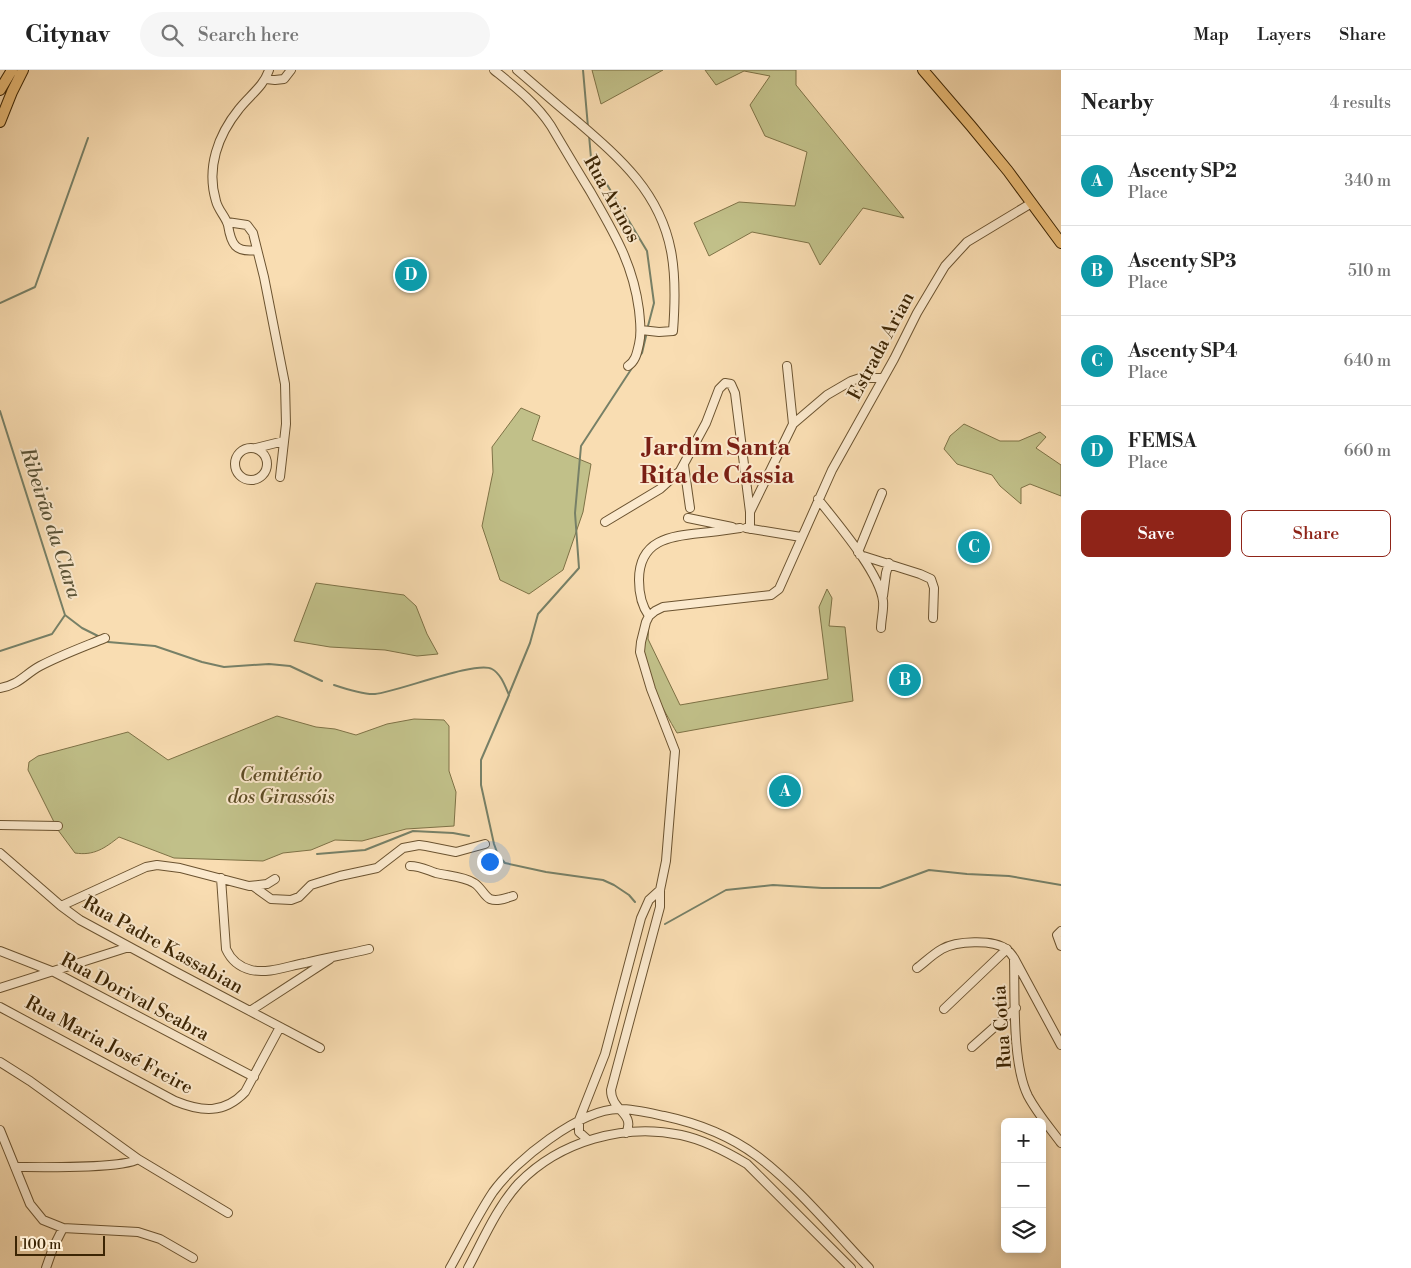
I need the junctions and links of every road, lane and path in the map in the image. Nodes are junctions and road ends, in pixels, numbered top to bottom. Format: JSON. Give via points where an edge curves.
{"nodes":[{"id":1,"x":12,"y":70,"type":"edge"},
{"id":2,"x":23,"y":70,"type":"edge"},
{"id":3,"x":268,"y":70,"type":"edge"},
{"id":4,"x":291,"y":70,"type":"edge"},
{"id":5,"x":494,"y":70,"type":"edge"},
{"id":6,"x":517,"y":70,"type":"edge"},
{"id":7,"x":923,"y":70,"type":"edge"},
{"id":8,"x":266,"y":79,"type":"junction"},
{"id":9,"x":0,"y":90,"type":"edge"},
{"id":10,"x":0,"y":122,"type":"edge"},
{"id":11,"x":1030,"y":204,"type":"junction"},
{"id":12,"x":228,"y":222,"type":"junction"},
{"id":13,"x":1061,"y":243,"type":"edge"},
{"id":14,"x":257,"y":250,"type":"junction"},
{"id":15,"x":642,"y":330,"type":"junction"},
{"id":16,"x":628,"y":366,"type":"dead end"},
{"id":17,"x":787,"y":366,"type":"dead end"},
{"id":18,"x":884,"y":378,"type":"junction"},
{"id":19,"x":793,"y":424,"type":"junction"},
{"id":20,"x":284,"y":441,"type":"junction"},
{"id":21,"x":256,"y":448,"type":"junction"},
{"id":22,"x":684,"y":465,"type":"junction"},
{"id":23,"x":280,"y":477,"type":"dead end"},
{"id":24,"x":882,"y":493,"type":"dead end"},
{"id":25,"x":818,"y":499,"type":"junction"},
{"id":26,"x":690,"y":508,"type":"dead end"},
{"id":27,"x":750,"y":512,"type":"junction"},
{"id":28,"x":688,"y":518,"type":"dead end"},
{"id":29,"x":605,"y":522,"type":"dead end"},
{"id":30,"x":740,"y":528,"type":"junction"},
{"id":31,"x":750,"y":528,"type":"junction"},
{"id":32,"x":801,"y":537,"type":"junction"},
{"id":33,"x":859,"y":553,"type":"junction"},
{"id":34,"x":889,"y":563,"type":"junction"},
{"id":35,"x":883,"y":601,"type":"junction"},
{"id":36,"x":649,"y":616,"type":"junction"},
{"id":37,"x":933,"y":618,"type":"dead end"},
{"id":38,"x":881,"y":628,"type":"dead end"},
{"id":39,"x":105,"y":638,"type":"dead end"},
{"id":40,"x":0,"y":688,"type":"edge"},
{"id":41,"x":0,"y":825,"type":"edge"},
{"id":42,"x":58,"y":826,"type":"dead end"},
{"id":43,"x":485,"y":844,"type":"dead end"},
{"id":44,"x":0,"y":853,"type":"edge"},
{"id":45,"x":410,"y":866,"type":"dead end"},
{"id":46,"x":221,"y":878,"type":"junction"},
{"id":47,"x":275,"y":879,"type":"dead end"},
{"id":48,"x":253,"y":886,"type":"junction"},
{"id":49,"x":660,"y":890,"type":"junction"},
{"id":50,"x":513,"y":896,"type":"dead end"},
{"id":51,"x":61,"y":906,"type":"junction"},
{"id":52,"x":640,"y":918,"type":"junction"},
{"id":53,"x":656,"y":922,"type":"junction"},
{"id":54,"x":1061,"y":931,"type":"edge"},
{"id":55,"x":1061,"y":946,"type":"edge"},
{"id":56,"x":129,"y":947,"type":"junction"},
{"id":57,"x":369,"y":949,"type":"dead end"},
{"id":58,"x":1006,"y":949,"type":"junction"},
{"id":59,"x":0,"y":951,"type":"edge"},
{"id":60,"x":335,"y":956,"type":"junction"},
{"id":61,"x":1014,"y":958,"type":"junction"},
{"id":62,"x":917,"y":968,"type":"dead end"},
{"id":63,"x":54,"y":972,"type":"junction"},
{"id":64,"x":0,"y":988,"type":"edge"},
{"id":65,"x":0,"y":1006,"type":"edge"},
{"id":66,"x":1016,"y":1008,"type":"junction"},
{"id":67,"x":944,"y":1009,"type":"dead end"},
{"id":68,"x":250,"y":1011,"type":"junction"},
{"id":69,"x":280,"y":1027,"type":"junction"},
{"id":70,"x":1061,"y":1045,"type":"edge"},
{"id":71,"x":972,"y":1047,"type":"dead end"},
{"id":72,"x":320,"y":1048,"type":"dead end"},
{"id":73,"x":0,"y":1062,"type":"edge"},
{"id":74,"x":254,"y":1077,"type":"junction"},
{"id":75,"x":619,"y":1109,"type":"junction"},
{"id":76,"x":660,"y":1115,"type":"junction"},
{"id":77,"x":579,"y":1120,"type":"junction"},
{"id":78,"x":0,"y":1130,"type":"edge"},
{"id":79,"x":659,"y":1132,"type":"junction"},
{"id":80,"x":626,"y":1133,"type":"junction"},
{"id":81,"x":588,"y":1140,"type":"junction"},
{"id":82,"x":1061,"y":1143,"type":"edge"},
{"id":83,"x":138,"y":1159,"type":"junction"},
{"id":84,"x":14,"y":1167,"type":"junction"},
{"id":85,"x":228,"y":1213,"type":"dead end"},
{"id":86,"x":63,"y":1228,"type":"junction"},
{"id":87,"x":193,"y":1258,"type":"dead end"},
{"id":88,"x":46,"y":1268,"type":"edge"},
{"id":89,"x":450,"y":1268,"type":"edge"},
{"id":90,"x":468,"y":1268,"type":"edge"},
{"id":91,"x":851,"y":1268,"type":"edge"},
{"id":92,"x":869,"y":1268,"type":"edge"}],
"edges":[{"from":1,"to":9,"type":"main road"},
{"from":2,"to":10,"type":"main road"},
{"from":3,"to":8,"type":"street"},
{"from":4,"to":8,"type":"street","via":[[284,79]]},
{"from":5,"to":15,"type":"street","name":"Rua Arinos","via":[[542,112],[604,215],[633,277]]},
{"from":6,"to":15,"type":"street","name":"Rua Arinos","via":[[627,165],[649,195],[666,230],[672,252],[674,331]]},
{"from":7,"to":11,"type":"main road","via":[[1008,171]]},
{"from":8,"to":12,"type":"street","via":[[238,109],[215,153],[214,192]]},
{"from":11,"to":13,"type":"main road"},
{"from":11,"to":18,"type":"street","name":"Estrada Arian","via":[[967,242],[955,253],[933,284]]},
{"from":12,"to":14,"type":"street","via":[[247,225],[253,233]]},
{"from":12,"to":14,"type":"street","via":[[232,243],[248,251]]},
{"from":14,"to":20,"type":"street","via":[[287,396]]},
{"from":15,"to":16,"type":"street","name":"Rua Arinos","via":[[636,356]]},
{"from":17,"to":19,"type":"street"},
{"from":18,"to":19,"type":"street","via":[[851,381],[826,395]]},
{"from":18,"to":25,"type":"street","name":"Estrada Arian"},
{"from":19,"to":27,"type":"street"},
{"from":20,"to":21,"type":"street"},
{"from":20,"to":23,"type":"street"},
{"from":21,"to":21,"type":"street","via":[[245,448],[235,460],[238,474],[246,479],[262,476],[267,466],[265,455]]},
{"from":22,"to":26,"type":"street"},
{"from":22,"to":27,"type":"street","via":[[722,385],[728,382],[735,393]]},
{"from":22,"to":29,"type":"street","via":[[660,489]]},
{"from":24,"to":33,"type":"street"},
{"from":25,"to":32,"type":"street","name":"Estrada Arian"},
{"from":25,"to":33,"type":"street"},
{"from":27,"to":31,"type":"street"},
{"from":28,"to":30,"type":"street"},
{"from":30,"to":31,"type":"street"},
{"from":30,"to":36,"type":"street","via":[[674,537],[653,546],[645,554],[639,573],[640,597]]},
{"from":31,"to":32,"type":"street"},
{"from":32,"to":36,"type":"street","name":"Estrada Arian","via":[[775,593],[663,607]]},
{"from":33,"to":34,"type":"street"},
{"from":33,"to":35,"type":"street","via":[[876,581]]},
{"from":34,"to":35,"type":"street"},
{"from":34,"to":37,"type":"street","via":[[931,579],[934,588]]},
{"from":35,"to":38,"type":"street"},
{"from":36,"to":49,"type":"street","via":[[640,652],[675,751],[666,861]]},
{"from":39,"to":40,"type":"street","via":[[42,664],[20,681]]},
{"from":41,"to":42,"type":"street"},
{"from":43,"to":48,"type":"street","via":[[456,852],[419,845],[403,848],[377,868],[311,885],[291,900],[274,900]]},
{"from":44,"to":51,"type":"street","name":"Rua Padre Kassabian"},
{"from":45,"to":50,"type":"street","via":[[471,881],[492,900]]},
{"from":46,"to":48,"type":"street"},
{"from":46,"to":51,"type":"street","via":[[166,866],[146,867]]},
{"from":46,"to":60,"type":"street","via":[[226,949],[229,956],[244,968],[260,971]]},
{"from":47,"to":48,"type":"street"},
{"from":49,"to":52,"type":"street","via":[[649,900]]},
{"from":49,"to":53,"type":"street"},
{"from":51,"to":56,"type":"street","name":"Rua Padre Kassabian"},
{"from":52,"to":53,"type":"street"},
{"from":52,"to":77,"type":"street","via":[[605,1054]]},
{"from":53,"to":75,"type":"street","via":[[612,1083],[611,1095]]},
{"from":54,"to":55,"type":"street","via":[[1057,935]]},
{"from":56,"to":63,"type":"street"},
{"from":56,"to":68,"type":"street","name":"Rua Padre Kassabian"},
{"from":57,"to":60,"type":"street"},
{"from":58,"to":61,"type":"street"},
{"from":58,"to":62,"type":"street","via":[[961,942],[937,952]]},
{"from":58,"to":67,"type":"street"},
{"from":59,"to":63,"type":"street","name":"Rua Dorival Seabra"},
{"from":60,"to":68,"type":"street"},
{"from":61,"to":66,"type":"street","name":"Rua Cotia"},
{"from":61,"to":70,"type":"street"},
{"from":63,"to":64,"type":"street"},
{"from":63,"to":74,"type":"street","name":"Rua Dorival Seabra"},
{"from":65,"to":74,"type":"street","name":"Rua Maria José Freire","via":[[175,1101],[198,1109],[230,1104],[245,1092]]},
{"from":66,"to":71,"type":"street"},
{"from":66,"to":82,"type":"street","name":"Rua Cotia","via":[[1023,1083],[1028,1096]]},
{"from":68,"to":69,"type":"street","name":"Rua Padre Kassabian"},
{"from":69,"to":72,"type":"street","name":"Rua Padre Kassabian"},
{"from":69,"to":74,"type":"street","name":"Rua Maria José Freire"},
{"from":73,"to":83,"type":"street"},
{"from":75,"to":76,"type":"street"},
{"from":75,"to":77,"type":"street"},
{"from":75,"to":80,"type":"street","via":[[629,1121]]},
{"from":76,"to":79,"type":"street"},
{"from":76,"to":92,"type":"street","via":[[702,1126],[759,1157]]},
{"from":77,"to":81,"type":"street","via":[[579,1132]]},
{"from":77,"to":89,"type":"street","via":[[526,1158],[502,1181]]},
{"from":78,"to":84,"type":"street"},
{"from":79,"to":80,"type":"street"},
{"from":79,"to":91,"type":"street","via":[[693,1138],[747,1164]]},
{"from":80,"to":81,"type":"street"},
{"from":81,"to":90,"type":"street","via":[[546,1161],[520,1183],[502,1205]]},
{"from":83,"to":84,"type":"street","via":[[119,1164]]},
{"from":83,"to":85,"type":"street"},
{"from":84,"to":86,"type":"street","via":[[33,1209],[43,1220]]},
{"from":86,"to":87,"type":"street","via":[[138,1232],[160,1239]]},
{"from":86,"to":88,"type":"street"}]}
